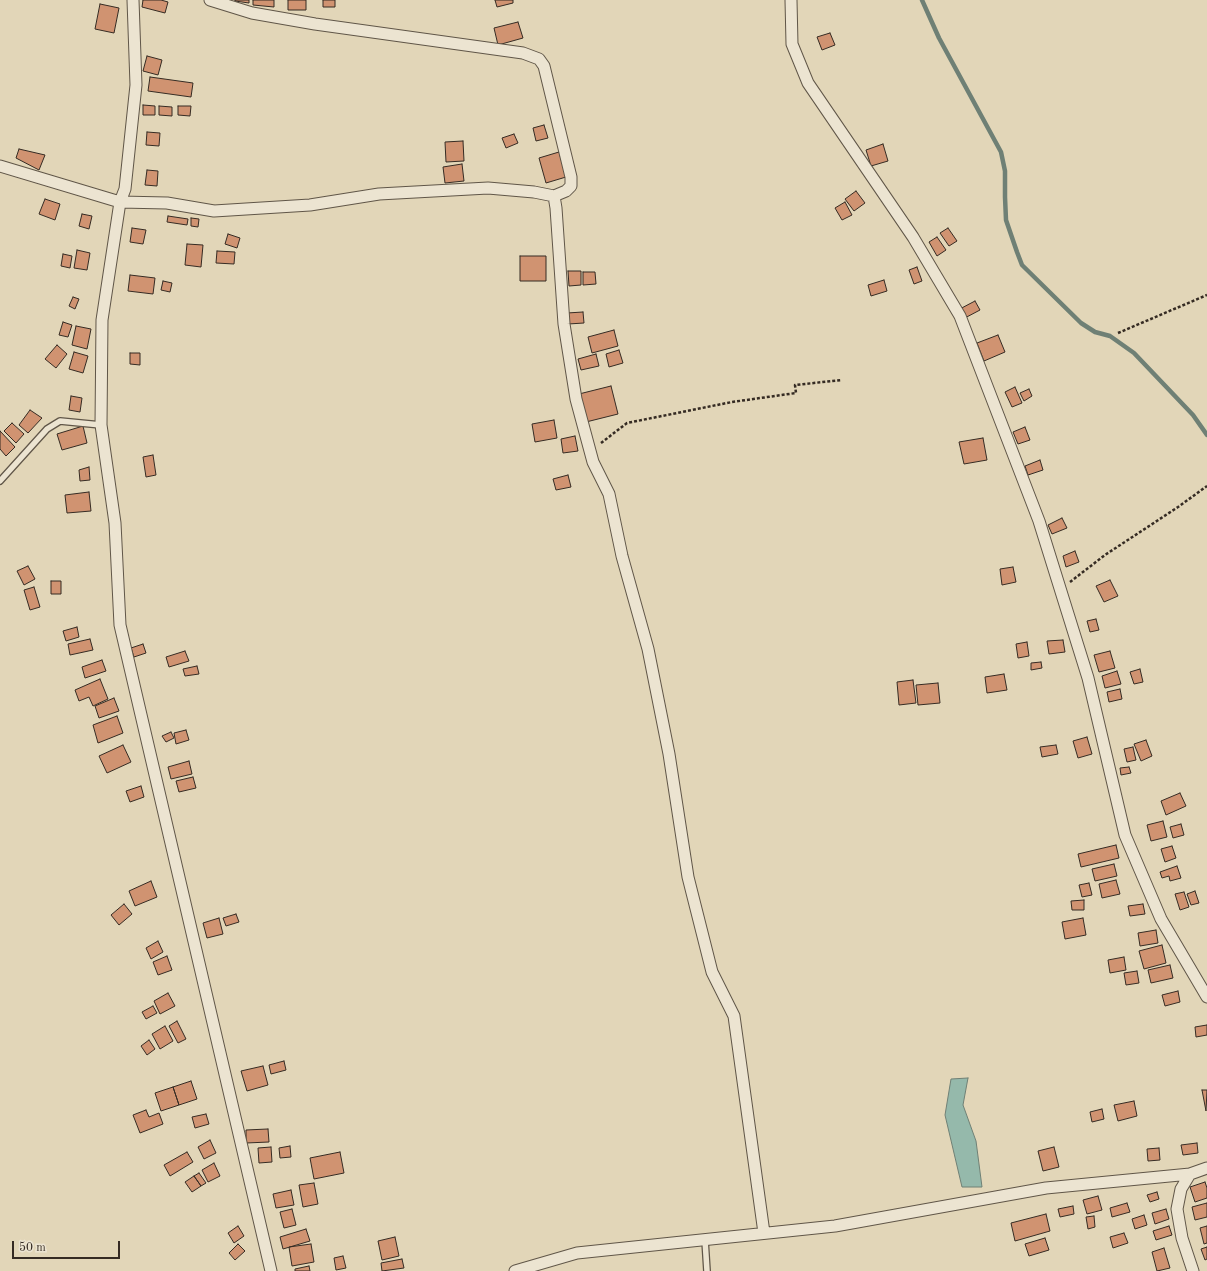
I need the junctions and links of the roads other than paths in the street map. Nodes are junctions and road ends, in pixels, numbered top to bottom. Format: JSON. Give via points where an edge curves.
{"nodes":[{"id":1,"x":133,"y":0,"type":"edge"},
{"id":2,"x":210,"y":0,"type":"edge"},
{"id":3,"x":791,"y":0,"type":"edge"},
{"id":4,"x":0,"y":166,"type":"edge"},
{"id":5,"x":554,"y":196,"type":"junction"},
{"id":6,"x":120,"y":202,"type":"junction"},
{"id":7,"x":101,"y":425,"type":"junction"},
{"id":8,"x":0,"y":481,"type":"edge"},
{"id":9,"x":1207,"y":997,"type":"edge"},
{"id":10,"x":1207,"y":1168,"type":"edge"},
{"id":11,"x":1190,"y":1174,"type":"junction"},
{"id":12,"x":764,"y":1233,"type":"junction"},
{"id":13,"x":705,"y":1240,"type":"junction"},
{"id":14,"x":271,"y":1271,"type":"edge"},
{"id":15,"x":515,"y":1271,"type":"edge"},
{"id":16,"x":707,"y":1271,"type":"edge"},
{"id":17,"x":1193,"y":1271,"type":"edge"}],
"edges":[{"from":1,"to":6,"type":"street","via":[[136,85],[125,189]]},
{"from":2,"to":5,"type":"street","via":[[252,13],[523,53],[539,59],[544,66],[571,177],[571,186]]},
{"from":3,"to":9,"type":"street","via":[[792,44],[808,83],[913,237],[960,316],[1038,521],[1060,589],[1088,678],[1125,834],[1161,919]]},
{"from":4,"to":6,"type":"street"},
{"from":5,"to":6,"type":"street","via":[[488,188],[379,194],[310,205],[214,211],[167,204]]},
{"from":5,"to":12,"type":"street","via":[[564,324],[576,399],[593,462],[609,494],[622,556],[648,649],[669,754],[688,876],[712,972],[734,1016]]},
{"from":6,"to":7,"type":"street","via":[[102,320]]},
{"from":7,"to":8,"type":"lane","via":[[60,421],[47,429]]},
{"from":7,"to":14,"type":"street","via":[[115,523],[120,625]]},
{"from":10,"to":11,"type":"street"},
{"from":11,"to":12,"type":"street","via":[[1046,1188],[835,1226]]},
{"from":11,"to":17,"type":"street","via":[[1181,1189],[1177,1209],[1182,1238]]},
{"from":12,"to":13,"type":"street"},
{"from":13,"to":15,"type":"street","via":[[577,1253]]},
{"from":13,"to":16,"type":"lane"}]}
